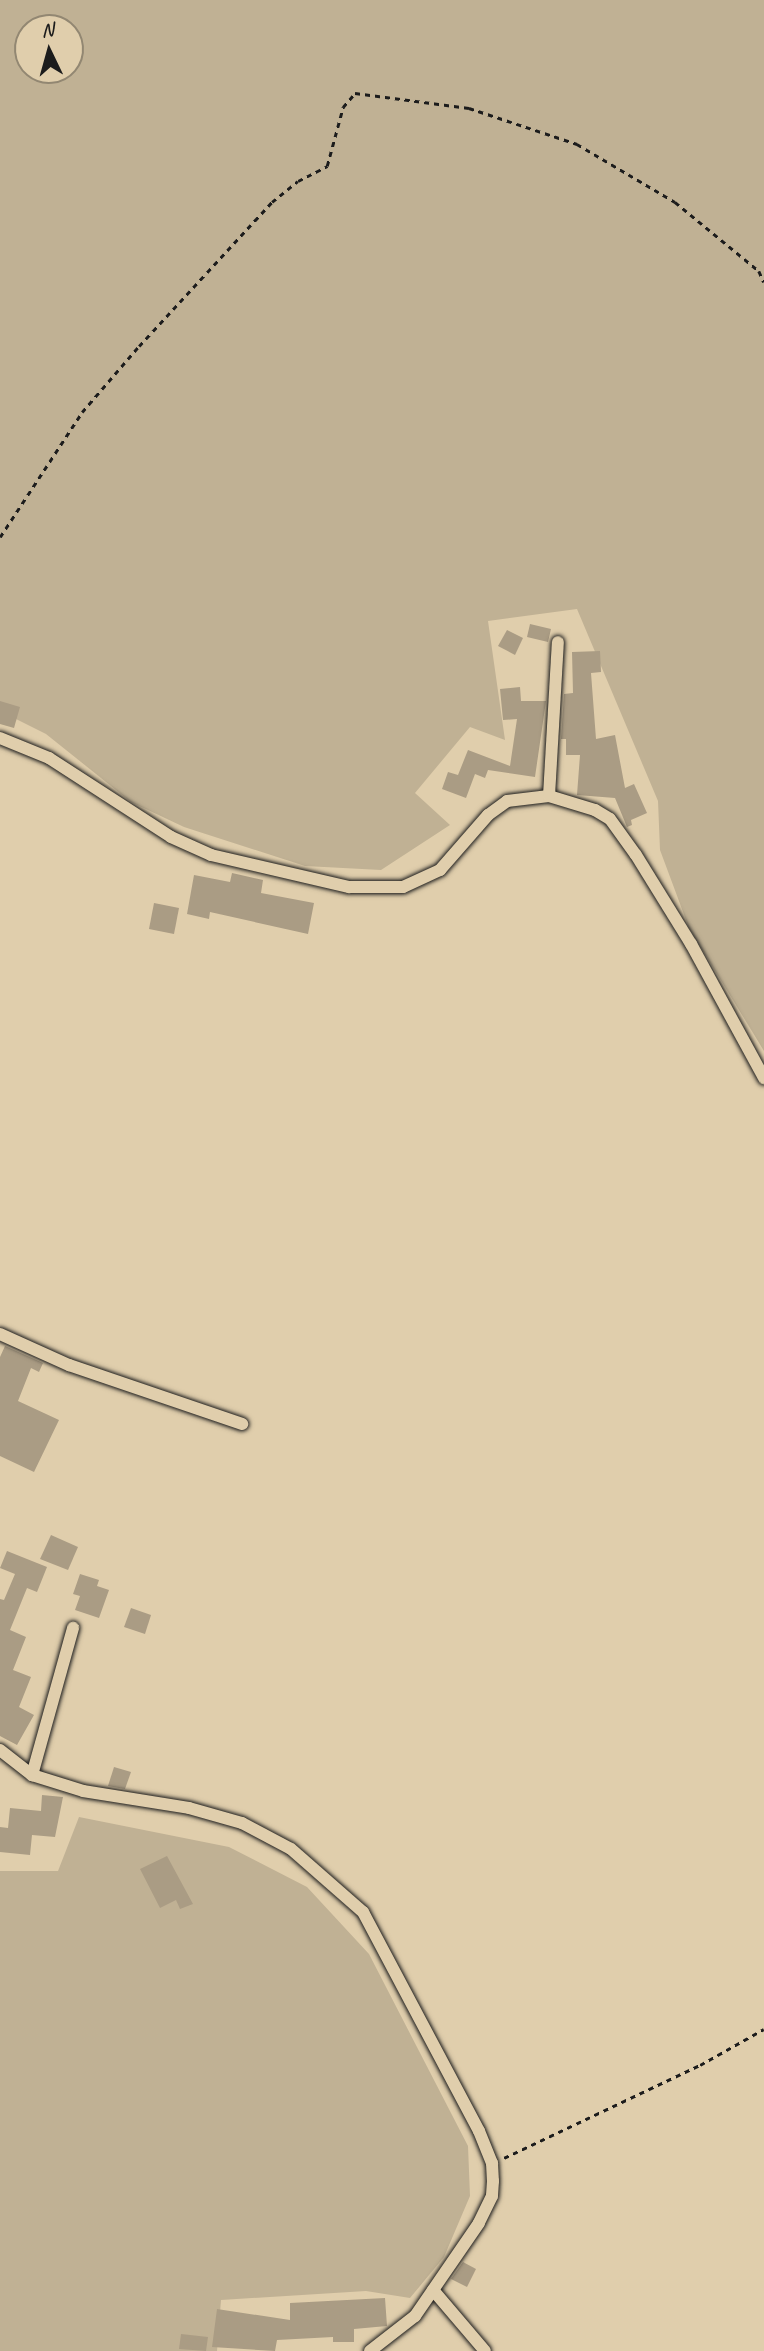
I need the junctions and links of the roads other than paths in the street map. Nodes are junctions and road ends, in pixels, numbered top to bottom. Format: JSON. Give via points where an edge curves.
{"nodes":[{"id":1,"x":558,"y":642,"type":"dead end"},
{"id":2,"x":0,"y":738,"type":"edge"},
{"id":3,"x":549,"y":796,"type":"junction"},
{"id":4,"x":764,"y":1078,"type":"edge"},
{"id":5,"x":0,"y":1334,"type":"edge"},
{"id":6,"x":242,"y":1424,"type":"dead end"},
{"id":7,"x":73,"y":1628,"type":"dead end"},
{"id":8,"x":0,"y":1750,"type":"edge"},
{"id":9,"x":32,"y":1775,"type":"junction"},
{"id":10,"x":433,"y":2290,"type":"junction"},
{"id":11,"x":370,"y":2351,"type":"edge"},
{"id":12,"x":485,"y":2351,"type":"edge"}],
"edges":[{"from":1,"to":3,"type":"street"},
{"from":2,"to":3,"type":"street","via":[[49,758],[171,837],[211,855],[349,887],[403,887],[420,880],[440,870],[497,807],[507,801]]},
{"from":3,"to":4,"type":"street","via":[[595,810],[621,832],[691,944]]},
{"from":5,"to":6,"type":"street","via":[[69,1365]]},
{"from":7,"to":9,"type":"street"},
{"from":8,"to":9,"type":"street"},
{"from":9,"to":10,"type":"street","via":[[83,1791],[189,1808],[242,1824],[291,1849],[330,1878],[363,1912],[387,1951],[492,2163],[492,2196]]},
{"from":10,"to":11,"type":"street","via":[[415,2316]]},
{"from":10,"to":12,"type":"street"}]}
